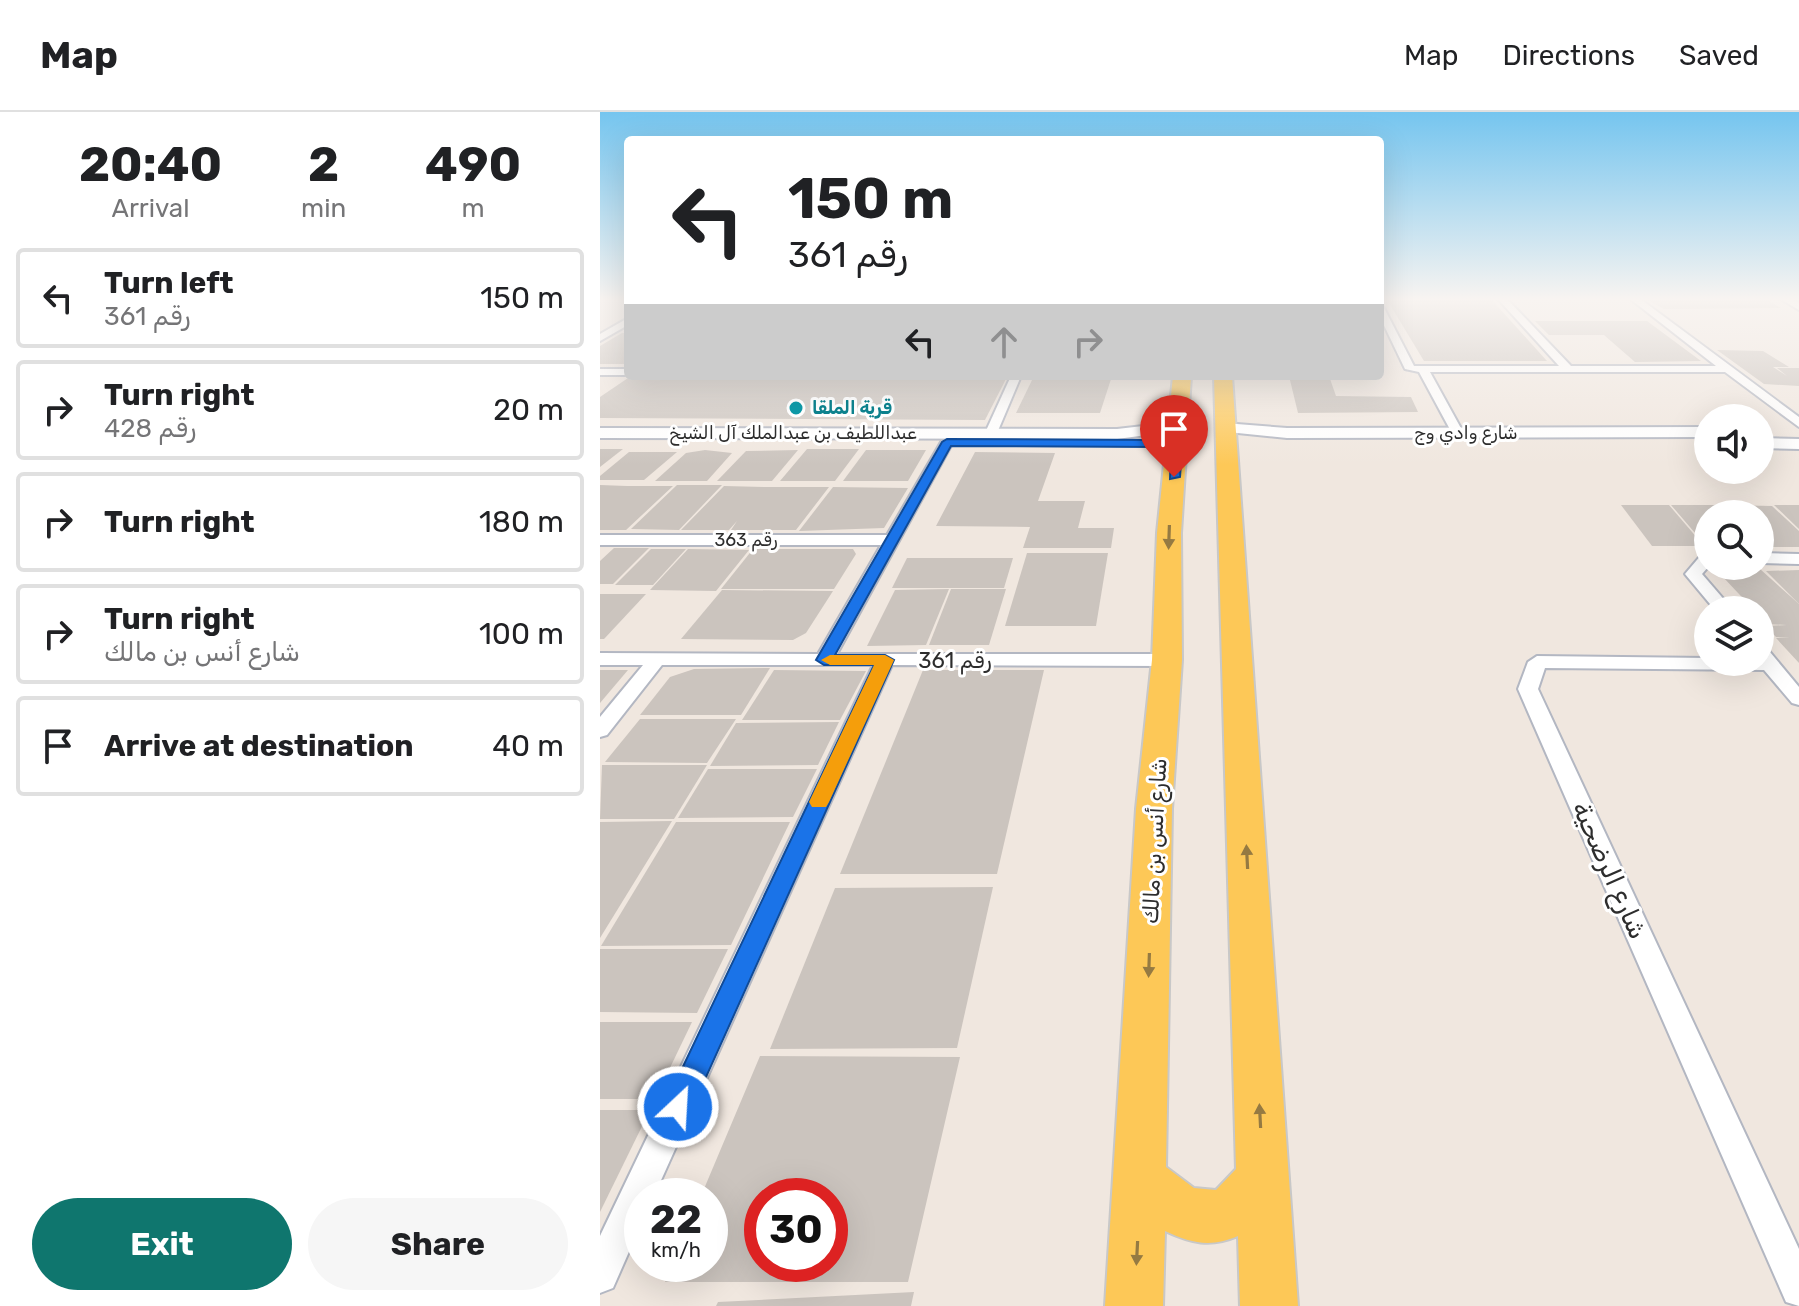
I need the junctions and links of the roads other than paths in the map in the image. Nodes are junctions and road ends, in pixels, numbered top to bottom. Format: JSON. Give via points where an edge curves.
{"nodes":[{"id":1,"x":1402,"y":354,"type":"edge"},
{"id":2,"x":1554,"y":354,"type":"edge"},
{"id":3,"x":1707,"y":354,"type":"edge"},
{"id":4,"x":1423,"y":369,"type":"junction"},
{"id":5,"x":1568,"y":369,"type":"junction"},
{"id":6,"x":1727,"y":369,"type":"junction"},
{"id":7,"x":600,"y":372,"type":"edge"},
{"id":8,"x":624,"y":372,"type":"edge"},
{"id":9,"x":1014,"y":380,"type":"edge"},
{"id":10,"x":1182,"y":380,"type":"edge"},
{"id":11,"x":1223,"y":380,"type":"edge"},
{"id":12,"x":600,"y":385,"type":"edge"},
{"id":13,"x":1799,"y":423,"type":"edge"},
{"id":14,"x":1457,"y":432,"type":"junction"},
{"id":15,"x":1694,"y":432,"type":"edge"},
{"id":16,"x":1774,"y":432,"type":"edge"},
{"id":17,"x":1799,"y":432,"type":"edge"},
{"id":18,"x":600,"y":433,"type":"edge"},
{"id":19,"x":991,"y":433,"type":"junction"},
{"id":20,"x":907,"y":438,"type":"junction"},
{"id":21,"x":1105,"y":438,"type":"junction"},
{"id":22,"x":1177,"y":438,"type":"junction"},
{"id":23,"x":1288,"y":438,"type":"junction"},
{"id":24,"x":1225,"y":440,"type":"junction"},
{"id":25,"x":600,"y":442,"type":"edge"},
{"id":26,"x":947,"y":442,"type":"junction"},
{"id":27,"x":1694,"y":443,"type":"edge"},
{"id":28,"x":1774,"y":443,"type":"edge"},
{"id":29,"x":1799,"y":444,"type":"edge"},
{"id":30,"x":600,"y":540,"type":"edge"},
{"id":31,"x":892,"y":540,"type":"junction"},
{"id":32,"x":1774,"y":558,"type":"edge"},
{"id":33,"x":1799,"y":559,"type":"edge"},
{"id":34,"x":1698,"y":580,"type":"edge"},
{"id":35,"x":1712,"y":596,"type":"edge"},
{"id":36,"x":600,"y":659,"type":"edge"},
{"id":37,"x":657,"y":659,"type":"junction"},
{"id":38,"x":1694,"y":659,"type":"edge"},
{"id":39,"x":824,"y":660,"type":"junction"},
{"id":40,"x":885,"y":660,"type":"junction"},
{"id":41,"x":1167,"y":660,"type":"junction"},
{"id":42,"x":1774,"y":669,"type":"edge"},
{"id":43,"x":1799,"y":699,"type":"edge"},
{"id":44,"x":600,"y":730,"type":"edge"},
{"id":45,"x":1263,"y":1174,"type":"junction"},
{"id":46,"x":1142,"y":1181,"type":"junction"},
{"id":47,"x":600,"y":1275,"type":"edge"},
{"id":48,"x":1799,"y":1289,"type":"edge"},
{"id":49,"x":1134,"y":1306,"type":"edge"},
{"id":50,"x":1269,"y":1306,"type":"edge"}],
"edges":[{"from":1,"to":4,"type":"street","via":[[1410,369]]},
{"from":2,"to":5,"type":"street"},
{"from":3,"to":6,"type":"street"},
{"from":4,"to":5,"type":"street"},
{"from":4,"to":14,"type":"street"},
{"from":5,"to":6,"type":"street"},
{"from":6,"to":13,"type":"street"},
{"from":7,"to":8,"type":"street"},
{"from":8,"to":12,"type":"street"},
{"from":9,"to":19,"type":"street"},
{"from":10,"to":22,"type":"main road","name":"شارع أنس بن مالك"},
{"from":11,"to":24,"type":"main road"},
{"from":14,"to":15,"type":"street","name":"شارع وادي وج"},
{"from":14,"to":23,"type":"street","name":"شارع وادي وج"},
{"from":16,"to":17,"type":"street"},
{"from":18,"to":20,"type":"street","name":"عبداللطيف بن عبدالملك آل الشيخ"},
{"from":19,"to":20,"type":"street","name":"عبداللطيف بن عبدالملك آل الشيخ"},
{"from":19,"to":21,"type":"street","name":"عبداللطيف بن عبدالملك آل الشيخ"},
{"from":20,"to":25,"type":"street","name":"عبداللطيف بن عبدالملك آل الشيخ"},
{"from":20,"to":26,"type":"street","name":"عبداللطيف بن عبدالملك آل الشيخ"},
{"from":21,"to":22,"type":"street","name":"عبداللطيف بن عبدالملك آل الشيخ"},
{"from":21,"to":26,"type":"street","name":"عبداللطيف بن عبدالملك آل الشيخ"},
{"from":22,"to":41,"type":"main road","name":"شارع أنس بن مالك","one_way":true},
{"from":23,"to":24,"type":"street","name":"شارع وادي وج"},
{"from":23,"to":27,"type":"street","name":"شارع وادي وج"},
{"from":45,"to":24,"type":"main road","one_way":true},
{"from":26,"to":31,"type":"street"},
{"from":28,"to":29,"type":"street"},
{"from":30,"to":31,"type":"street","name":"رقم 363"},
{"from":31,"to":39,"type":"street"},
{"from":32,"to":33,"type":"street"},
{"from":34,"to":35,"type":"street"},
{"from":36,"to":37,"type":"street","name":"رقم 361"},
{"from":37,"to":39,"type":"street","name":"رقم 361"},
{"from":37,"to":44,"type":"street"},
{"from":38,"to":48,"type":"street","name":"شارع الرضحية","via":[[1537,662],[1528,689]]},
{"from":39,"to":40,"type":"street","name":"رقم 361"},
{"from":40,"to":41,"type":"street","name":"رقم 361"},
{"from":40,"to":47,"type":"street"},
{"from":41,"to":46,"type":"main road","name":"شارع أنس بن مالك","one_way":true,"via":[[1154,809]]},
{"from":42,"to":43,"type":"street"},
{"from":45,"to":46,"type":"main road","via":[[1241,1206],[1194,1218],[1168,1207]]},
{"from":45,"to":50,"type":"main road"},
{"from":46,"to":49,"type":"main road","name":"شارع أنس بن مالك","one_way":true}]}
